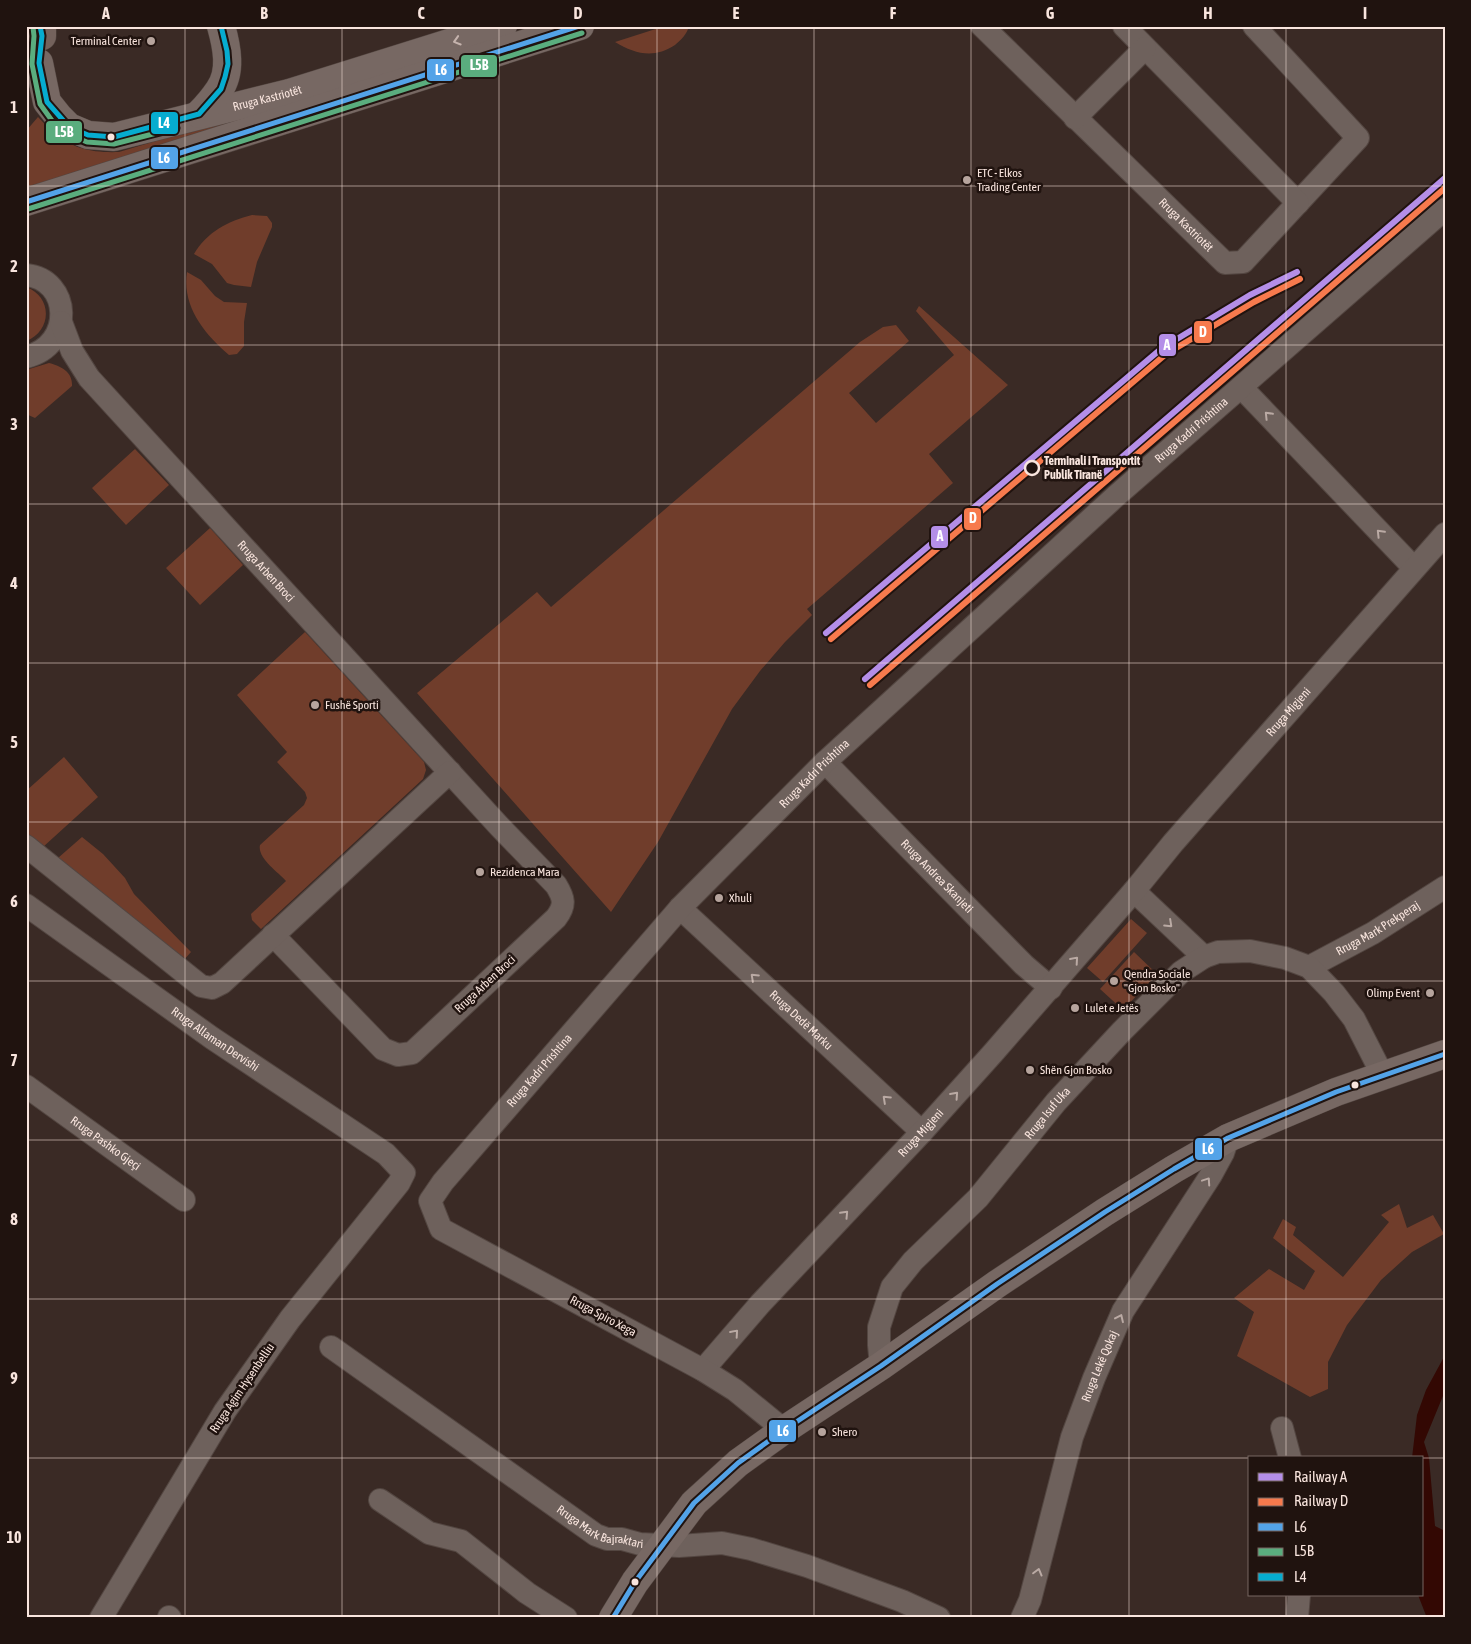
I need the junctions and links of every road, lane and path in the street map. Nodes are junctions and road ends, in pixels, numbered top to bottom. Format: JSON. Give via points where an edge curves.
{"nodes":[{"id":1,"x":221,"y":26,"type":"edge"},
{"id":2,"x":503,"y":26,"type":"edge"},
{"id":3,"x":580,"y":26,"type":"edge"},
{"id":4,"x":982,"y":26,"type":"edge"},
{"id":5,"x":1124,"y":26,"type":"edge"},
{"id":6,"x":1254,"y":26,"type":"edge"},
{"id":7,"x":41,"y":38,"type":"edge"},
{"id":8,"x":1145,"y":48,"type":"junction"},
{"id":9,"x":26,"y":97,"type":"edge"},
{"id":10,"x":199,"y":114,"type":"junction"},
{"id":11,"x":1075,"y":118,"type":"junction"},
{"id":12,"x":28,"y":203,"type":"edge"},
{"id":13,"x":1298,"y":203,"type":"junction"},
{"id":14,"x":1445,"y":210,"type":"edge"},
{"id":15,"x":26,"y":263,"type":"edge"},
{"id":16,"x":34,"y":277,"type":"edge"},
{"id":17,"x":61,"y":322,"type":"junction"},
{"id":18,"x":31,"y":356,"type":"edge"},
{"id":19,"x":83,"y":370,"type":"junction"},
{"id":20,"x":1241,"y":386,"type":"junction"},
{"id":21,"x":1445,"y":534,"type":"edge"},
{"id":22,"x":1414,"y":568,"type":"junction"},
{"id":23,"x":825,"y":762,"type":"junction"},
{"id":24,"x":450,"y":772,"type":"junction"},
{"id":25,"x":26,"y":846,"type":"edge"},
{"id":26,"x":1445,"y":887,"type":"edge"},
{"id":27,"x":1134,"y":891,"type":"junction"},
{"id":28,"x":26,"y":905,"type":"edge"},
{"id":29,"x":680,"y":908,"type":"junction"},
{"id":30,"x":273,"y":935,"type":"junction"},
{"id":31,"x":1204,"y":957,"type":"junction"},
{"id":32,"x":1310,"y":967,"type":"junction"},
{"id":33,"x":1051,"y":988,"type":"junction"},
{"id":34,"x":1445,"y":1054,"type":"edge"},
{"id":35,"x":1383,"y":1076,"type":"junction"},
{"id":36,"x":26,"y":1086,"type":"edge"},
{"id":37,"x":922,"y":1132,"type":"junction"},
{"id":38,"x":1228,"y":1138,"type":"junction"},
{"id":39,"x":404,"y":1173,"type":"joint"},
{"id":40,"x":184,"y":1200,"type":"dead end"},
{"id":41,"x":430,"y":1201,"type":"joint"},
{"id":42,"x":330,"y":1347,"type":"dead end"},
{"id":43,"x":882,"y":1366,"type":"junction"},
{"id":44,"x":703,"y":1370,"type":"junction"},
{"id":45,"x":1282,"y":1428,"type":"dead end"},
{"id":46,"x":784,"y":1430,"type":"junction"},
{"id":47,"x":1289,"y":1456,"type":"edge"},
{"id":48,"x":380,"y":1500,"type":"dead end"},
{"id":49,"x":663,"y":1545,"type":"junction"},
{"id":50,"x":1299,"y":1596,"type":"edge"},
{"id":51,"x":101,"y":1618,"type":"edge"},
{"id":52,"x":566,"y":1618,"type":"edge"},
{"id":53,"x":612,"y":1618,"type":"edge"},
{"id":54,"x":939,"y":1618,"type":"edge"},
{"id":55,"x":1022,"y":1618,"type":"edge"},
{"id":56,"x":1297,"y":1618,"type":"edge"}],
"edges":[{"from":1,"to":10,"type":"main road","via":[[228,64],[221,89]]},
{"from":2,"to":10,"type":"main road","name":"Rruga Kastriotët","one_way":true,"via":[[289,92]]},
{"from":3,"to":12,"type":"main road","name":"Rruga Kastriotët"},
{"from":4,"to":11,"type":"street","name":"Rruga Kastriotët"},
{"from":5,"to":8,"type":"street"},
{"from":6,"to":13,"type":"street","name":"Rruga Kastriotët","via":[[1358,138]]},
{"from":7,"to":9,"type":"main road"},
{"from":7,"to":10,"type":"main road","name":"Rruga Kastriotët","via":[[47,102],[69,127],[88,135],[114,137]]},
{"from":8,"to":11,"type":"street"},
{"from":8,"to":13,"type":"street"},
{"from":11,"to":13,"type":"street","name":"Rruga Kastriotët","via":[[1225,263],[1243,262]]},
{"from":14,"to":20,"type":"street","name":"Rruga Kadri Prishtina"},
{"from":15,"to":16,"type":"street","name":"Rruga Arben Broci"},
{"from":16,"to":17,"type":"street","name":"Rruga Arben Broci","via":[[51,288],[58,298]]},
{"from":17,"to":18,"type":"street","name":"Rruga Arben Broci","via":[[57,336],[48,347]]},
{"from":17,"to":19,"type":"street","name":"Rruga Arben Broci"},
{"from":18,"to":19,"type":"street","name":"Rruga Arben Broci","via":[[47,355]]},
{"from":19,"to":24,"type":"street","name":"Rruga Arben Broci"},
{"from":22,"to":20,"type":"street","one_way":true},
{"from":20,"to":23,"type":"street","name":"Rruga Kadri Prishtina"},
{"from":21,"to":22,"type":"street","name":"Rruga Migjeni"},
{"from":22,"to":27,"type":"street","name":"Rruga Migjeni"},
{"from":23,"to":29,"type":"street","name":"Rruga Kadri Prishtina"},
{"from":23,"to":33,"type":"street","name":"Rruga Andrea Skanjeti","via":[[1024,965]]},
{"from":24,"to":30,"type":"street"},
{"from":24,"to":30,"type":"street","name":"Rruga Arben Broci","via":[[556,885],[563,902],[562,911],[412,1053],[398,1055],[383,1049]]},
{"from":25,"to":30,"type":"street","via":[[201,986],[212,988],[222,984]]},
{"from":26,"to":32,"type":"street","name":"Rruga Mark Prekperaj"},
{"from":27,"to":31,"type":"street","one_way":true},
{"from":33,"to":27,"type":"street","name":"Rruga Migjeni","one_way":true},
{"from":28,"to":39,"type":"street","name":"Rruga Allaman Dervishi","via":[[212,1038],[386,1154]]},
{"from":37,"to":29,"type":"street","name":"Rruga Dedë Marku","one_way":true},
{"from":29,"to":41,"type":"street","name":"Rruga Kadri Prishtina"},
{"from":31,"to":32,"type":"street","name":"Rruga Isuf Uka","via":[[1218,952],[1250,951],[1286,958]]},
{"from":31,"to":43,"type":"street","name":"Rruga Isuf Uka","via":[[1181,972],[1122,1031],[1056,1102],[978,1198],[913,1261],[892,1287],[879,1327]]},
{"from":32,"to":35,"type":"street","name":"Rruga Isuf Uka","via":[[1354,1019]]},
{"from":37,"to":33,"type":"street","name":"Rruga Migjeni","one_way":true},
{"from":34,"to":35,"type":"main road"},
{"from":35,"to":38,"type":"main road","via":[[1336,1092]]},
{"from":36,"to":40,"type":"street","name":"Rruga Pashko Gjeçi"},
{"from":44,"to":37,"type":"street","name":"Rruga Migjeni","one_way":true,"via":[[760,1304]]},
{"from":38,"to":43,"type":"main road","via":[[1105,1212]]},
{"from":55,"to":38,"type":"street","name":"Rruga Lekë Qokaj","one_way":true,"via":[[1030,1600],[1072,1438],[1094,1378],[1123,1311],[1211,1175]]},
{"from":39,"to":51,"type":"street","name":"Rruga Agim Hysenbelliu","via":[[290,1319],[225,1411]]},
{"from":41,"to":44,"type":"street","name":"Rruga Spiro Xega","via":[[441,1229]]},
{"from":42,"to":49,"type":"street","name":"Rruga Mark Bajraktari","via":[[596,1535]]},
{"from":43,"to":46,"type":"main road"},
{"from":44,"to":46,"type":"street","name":"Rruga Spiro Xega","via":[[735,1390]]},
{"from":45,"to":47,"type":"street"},
{"from":46,"to":49,"type":"main road","via":[[738,1463],[694,1503]]},
{"from":48,"to":52,"type":"street","via":[[429,1533],[461,1541],[527,1593]]},
{"from":49,"to":53,"type":"main road"},
{"from":49,"to":54,"type":"street","name":"Rruga Mark Bajraktari","via":[[722,1542],[751,1549],[807,1566]]},
{"from":50,"to":56,"type":"street"}]}
